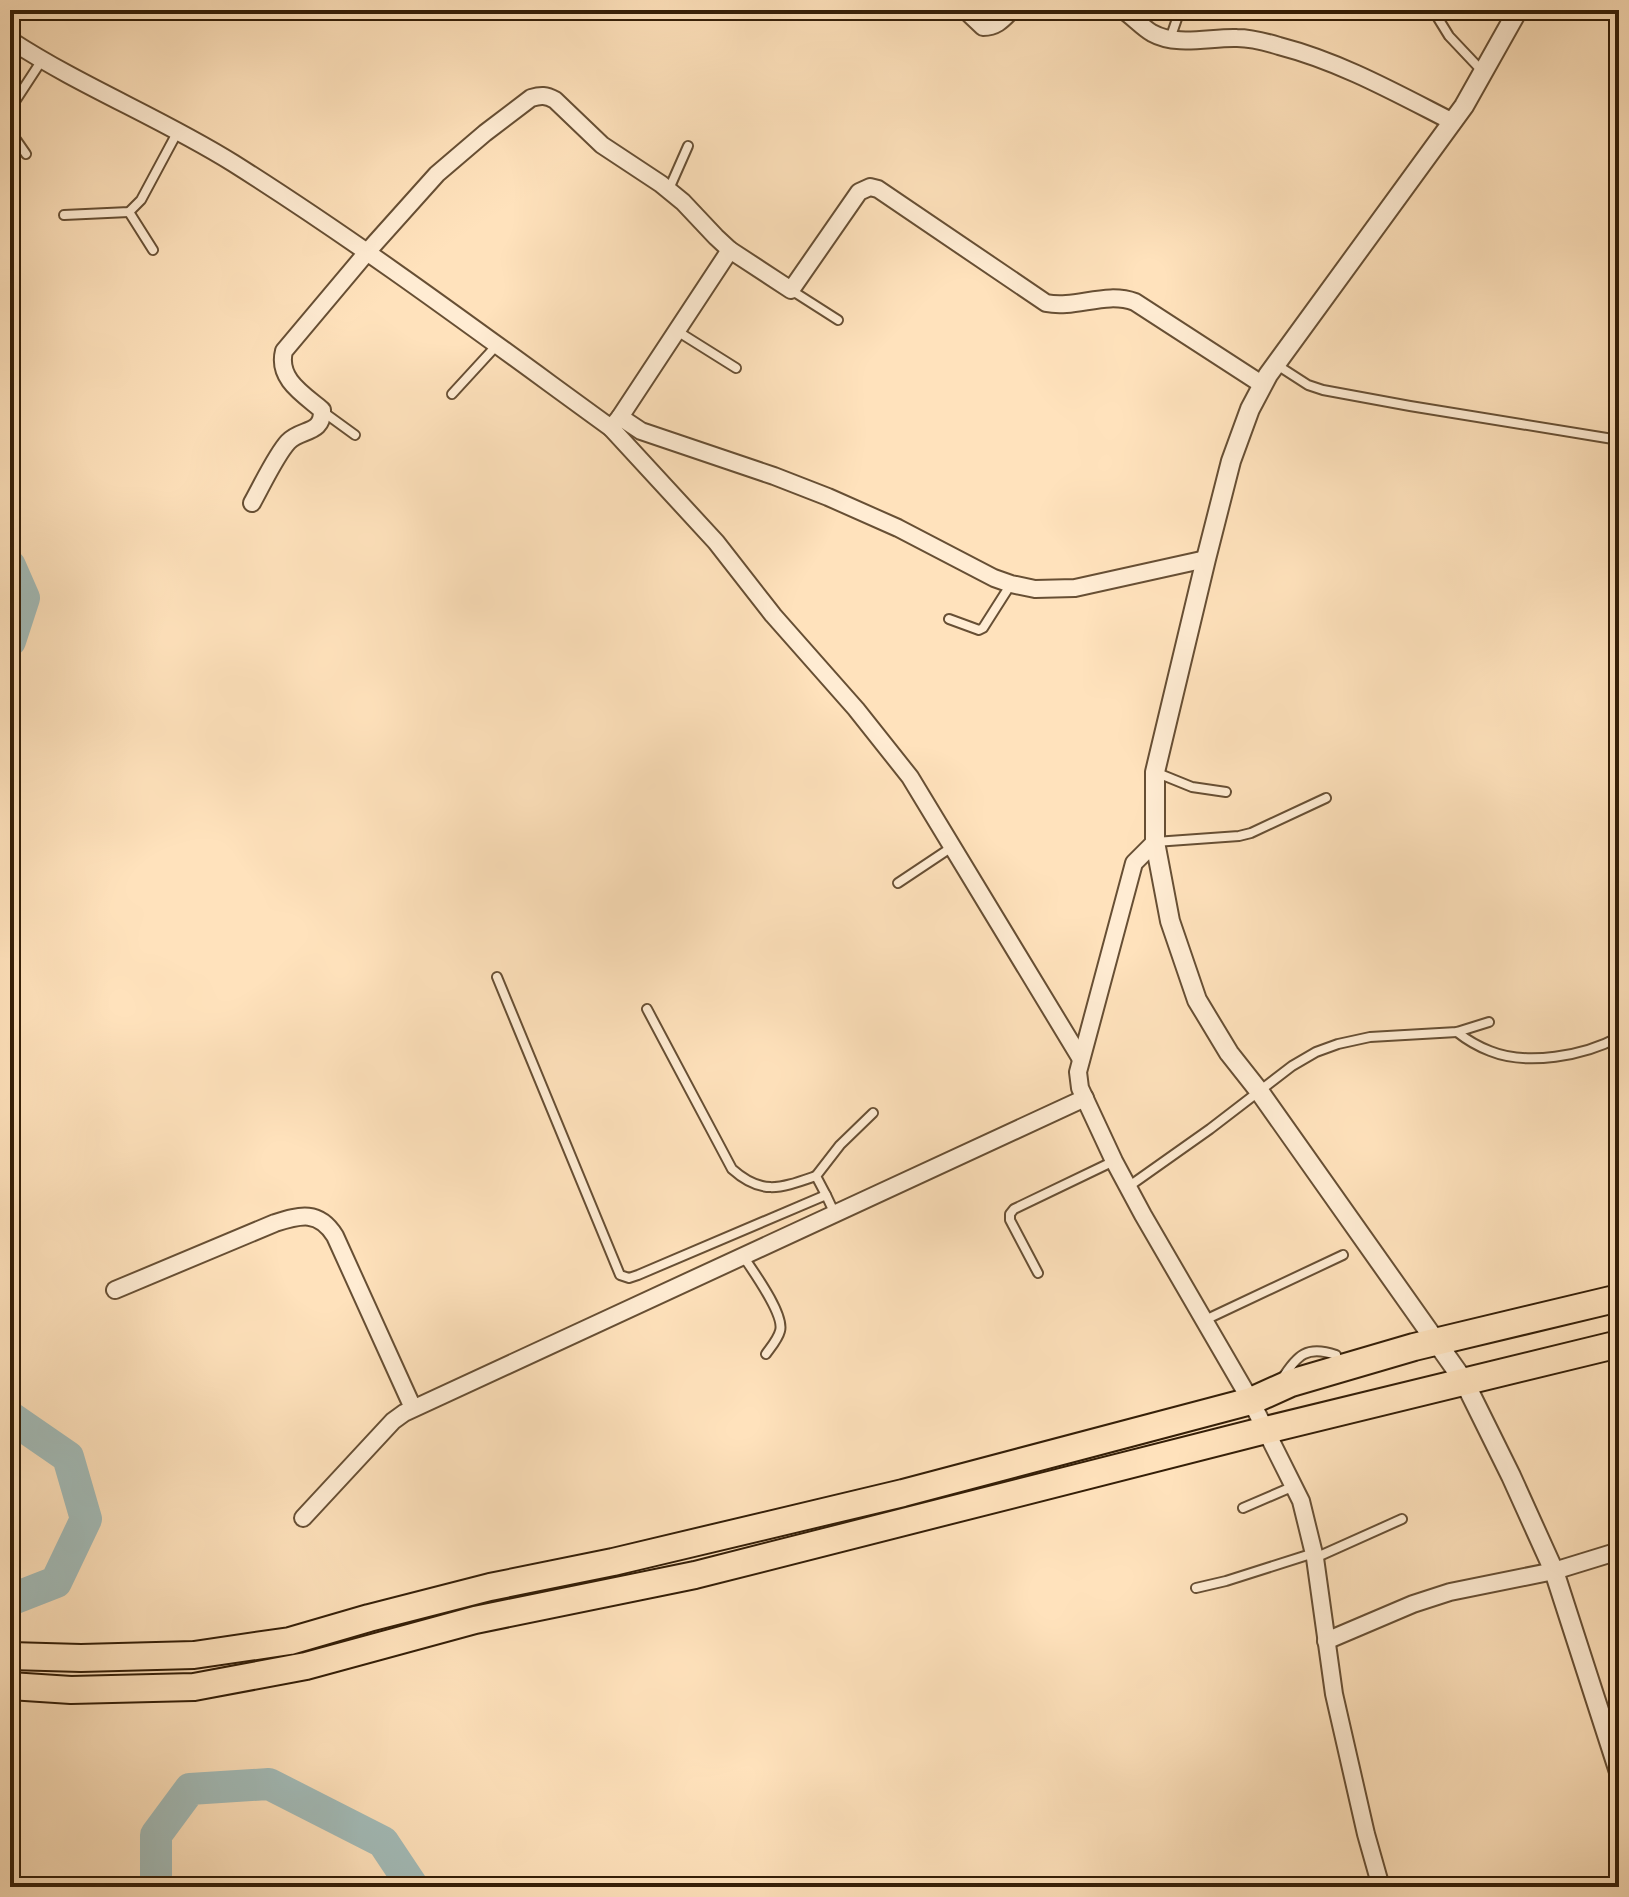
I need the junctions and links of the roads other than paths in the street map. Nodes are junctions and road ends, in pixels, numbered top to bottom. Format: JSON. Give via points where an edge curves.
{"nodes":[{"id":1,"x":965,"y":10,"type":"edge"},
{"id":2,"x":1012,"y":10,"type":"edge"},
{"id":3,"x":1123,"y":10,"type":"edge"},
{"id":4,"x":1180,"y":10,"type":"edge"},
{"id":5,"x":1433,"y":10,"type":"edge"},
{"id":6,"x":1518,"y":10,"type":"edge"},
{"id":7,"x":1170,"y":39,"type":"junction"},
{"id":8,"x":10,"y":40,"type":"edge"},
{"id":9,"x":42,"y":60,"type":"junction"},
{"id":10,"x":1483,"y":72,"type":"junction"},
{"id":11,"x":10,"y":109,"type":"edge"},
{"id":12,"x":1453,"y":122,"type":"junction"},
{"id":13,"x":179,"y":130,"type":"junction"},
{"id":14,"x":10,"y":131,"type":"edge"},
{"id":15,"x":688,"y":146,"type":"dead end"},
{"id":16,"x":26,"y":154,"type":"dead end"},
{"id":17,"x":668,"y":190,"type":"junction"},
{"id":18,"x":129,"y":212,"type":"junction"},
{"id":19,"x":64,"y":215,"type":"dead end"},
{"id":20,"x":153,"y":250,"type":"dead end"},
{"id":21,"x":730,"y":250,"type":"junction"},
{"id":22,"x":368,"y":251,"type":"junction"},
{"id":23,"x":791,"y":290,"type":"junction"},
{"id":24,"x":838,"y":320,"type":"dead end"},
{"id":25,"x":677,"y":331,"type":"junction"},
{"id":26,"x":497,"y":345,"type":"junction"},
{"id":27,"x":1276,"y":365,"type":"junction"},
{"id":28,"x":736,"y":368,"type":"dead end"},
{"id":29,"x":1263,"y":385,"type":"junction"},
{"id":30,"x":452,"y":394,"type":"dead end"},
{"id":31,"x":322,"y":410,"type":"junction"},
{"id":32,"x":616,"y":423,"type":"junction"},
{"id":33,"x":355,"y":435,"type":"dead end"},
{"id":34,"x":1619,"y":440,"type":"edge"},
{"id":35,"x":252,"y":503,"type":"dead end"},
{"id":36,"x":1206,"y":559,"type":"junction"},
{"id":37,"x":1011,"y":584,"type":"junction"},
{"id":38,"x":949,"y":619,"type":"dead end"},
{"id":39,"x":1155,"y":772,"type":"junction"},
{"id":40,"x":1226,"y":792,"type":"dead end"},
{"id":41,"x":1326,"y":798,"type":"dead end"},
{"id":42,"x":1155,"y":842,"type":"junction"},
{"id":43,"x":953,"y":847,"type":"junction"},
{"id":44,"x":898,"y":883,"type":"dead end"},
{"id":45,"x":497,"y":977,"type":"dead end"},
{"id":46,"x":647,"y":1009,"type":"dead end"},
{"id":47,"x":1489,"y":1022,"type":"dead end"},
{"id":48,"x":1457,"y":1032,"type":"junction"},
{"id":49,"x":1619,"y":1037,"type":"edge"},
{"id":50,"x":1081,"y":1059,"type":"junction"},
{"id":51,"x":1259,"y":1091,"type":"junction"},
{"id":52,"x":1085,"y":1098,"type":"junction"},
{"id":53,"x":873,"y":1113,"type":"dead end"},
{"id":54,"x":1114,"y":1161,"type":"junction"},
{"id":55,"x":816,"y":1176,"type":"junction"},
{"id":56,"x":1128,"y":1187,"type":"junction"},
{"id":57,"x":826,"y":1195,"type":"junction"},
{"id":58,"x":834,"y":1212,"type":"junction"},
{"id":59,"x":743,"y":1255,"type":"junction"},
{"id":60,"x":1343,"y":1255,"type":"dead end"},
{"id":61,"x":1038,"y":1273,"type":"dead end"},
{"id":62,"x":115,"y":1290,"type":"dead end"},
{"id":63,"x":1619,"y":1298,"type":"edge"},
{"id":64,"x":1205,"y":1320,"type":"junction"},
{"id":65,"x":1437,"y":1342,"type":"junction"},
{"id":66,"x":1619,"y":1344,"type":"edge"},
{"id":67,"x":766,"y":1354,"type":"dead end"},
{"id":68,"x":1336,"y":1355,"type":"dead end"},
{"id":69,"x":1464,"y":1381,"type":"junction"},
{"id":70,"x":1251,"y":1401,"type":"junction"},
{"id":71,"x":413,"y":1408,"type":"junction"},
{"id":72,"x":1266,"y":1430,"type":"junction"},
{"id":73,"x":1294,"y":1486,"type":"junction"},
{"id":74,"x":1243,"y":1508,"type":"dead end"},
{"id":75,"x":303,"y":1518,"type":"dead end"},
{"id":76,"x":1402,"y":1519,"type":"dead end"},
{"id":77,"x":1619,"y":1551,"type":"edge"},
{"id":78,"x":1315,"y":1555,"type":"junction"},
{"id":79,"x":1554,"y":1571,"type":"junction"},
{"id":80,"x":1196,"y":1588,"type":"dead end"},
{"id":81,"x":1326,"y":1641,"type":"junction"},
{"id":82,"x":10,"y":1656,"type":"edge"},
{"id":83,"x":10,"y":1686,"type":"edge"},
{"id":84,"x":1619,"y":1772,"type":"edge"},
{"id":85,"x":1381,"y":1887,"type":"edge"}],
"edges":[{"from":1,"to":2,"type":"street","via":[[988,27]]},
{"from":3,"to":7,"type":"street","via":[[1154,34]]},
{"from":4,"to":7,"type":"lane"},
{"from":5,"to":10,"type":"lane"},
{"from":6,"to":10,"type":"street"},
{"from":7,"to":12,"type":"street","via":[[1241,38],[1275,44],[1358,73]]},
{"from":8,"to":9,"type":"street"},
{"from":9,"to":11,"type":"lane"},
{"from":9,"to":13,"type":"street"},
{"from":10,"to":12,"type":"street"},
{"from":12,"to":27,"type":"street"},
{"from":13,"to":18,"type":"lane","via":[[146,192]]},
{"from":13,"to":22,"type":"street"},
{"from":14,"to":16,"type":"lane"},
{"from":15,"to":17,"type":"lane"},
{"from":17,"to":21,"type":"street"},
{"from":17,"to":22,"type":"street","via":[[602,145],[555,100],[539,96],[449,162]]},
{"from":18,"to":19,"type":"lane"},
{"from":18,"to":20,"type":"lane"},
{"from":21,"to":23,"type":"street"},
{"from":21,"to":25,"type":"street"},
{"from":22,"to":26,"type":"street"},
{"from":22,"to":31,"type":"street","via":[[284,351],[285,376]]},
{"from":23,"to":24,"type":"lane"},
{"from":23,"to":29,"type":"street","via":[[859,192],[870,187],[1046,303],[1059,306],[1108,298],[1135,302]]},
{"from":25,"to":28,"type":"lane"},
{"from":25,"to":32,"type":"street"},
{"from":26,"to":30,"type":"lane"},
{"from":26,"to":32,"type":"street"},
{"from":27,"to":29,"type":"street"},
{"from":27,"to":34,"type":"lane","via":[[1323,390]]},
{"from":29,"to":36,"type":"street","via":[[1231,461]]},
{"from":31,"to":33,"type":"lane"},
{"from":31,"to":35,"type":"street","via":[[317,426],[286,445]]},
{"from":32,"to":37,"type":"street","via":[[828,497]]},
{"from":32,"to":43,"type":"street","via":[[870,725]]},
{"from":36,"to":37,"type":"street","via":[[1075,588]]},
{"from":36,"to":39,"type":"street"},
{"from":37,"to":38,"type":"lane","via":[[983,628]]},
{"from":39,"to":40,"type":"lane","via":[[1192,787]]},
{"from":39,"to":42,"type":"street"},
{"from":41,"to":42,"type":"lane","via":[[1251,833]]},
{"from":42,"to":50,"type":"street","via":[[1134,863]]},
{"from":42,"to":51,"type":"street","via":[[1170,921],[1197,1000]]},
{"from":43,"to":44,"type":"lane"},
{"from":43,"to":50,"type":"street"},
{"from":45,"to":57,"type":"lane","via":[[620,1275],[638,1275]]},
{"from":46,"to":55,"type":"lane","via":[[732,1169],[745,1181],[769,1188]]},
{"from":47,"to":48,"type":"lane"},
{"from":48,"to":49,"type":"lane","via":[[1491,1052],[1534,1057],[1581,1054]]},
{"from":48,"to":51,"type":"lane","via":[[1338,1044],[1292,1066]]},
{"from":50,"to":52,"type":"street","via":[[1078,1072]]},
{"from":51,"to":56,"type":"lane"},
{"from":51,"to":65,"type":"street"},
{"from":52,"to":54,"type":"street"},
{"from":52,"to":58,"type":"street"},
{"from":53,"to":55,"type":"lane"},
{"from":54,"to":56,"type":"street"},
{"from":54,"to":61,"type":"lane","via":[[1010,1214]]},
{"from":55,"to":57,"type":"lane"},
{"from":56,"to":64,"type":"street"},
{"from":57,"to":58,"type":"lane"},
{"from":58,"to":59,"type":"street"},
{"from":59,"to":67,"type":"lane","via":[[781,1322]]},
{"from":59,"to":71,"type":"street"},
{"from":60,"to":64,"type":"lane"},
{"from":62,"to":71,"type":"street","via":[[275,1223],[313,1216],[335,1236]]},
{"from":63,"to":65,"type":"highway"},
{"from":64,"to":70,"type":"street"},
{"from":65,"to":69,"type":"street"},
{"from":65,"to":70,"type":"highway","via":[[1291,1383]]},
{"from":66,"to":69,"type":"highway"},
{"from":68,"to":70,"type":"lane","via":[[1309,1351],[1294,1360],[1275,1386]]},
{"from":69,"to":72,"type":"highway"},
{"from":69,"to":79,"type":"street"},
{"from":70,"to":72,"type":"street"},
{"from":70,"to":82,"type":"highway","via":[[903,1493],[490,1587],[290,1641],[194,1655]]},
{"from":71,"to":75,"type":"street","via":[[393,1421]]},
{"from":72,"to":73,"type":"street"},
{"from":72,"to":83,"type":"highway","via":[[695,1575],[475,1620],[306,1666],[194,1687]]},
{"from":73,"to":74,"type":"lane"},
{"from":73,"to":78,"type":"street"},
{"from":76,"to":78,"type":"lane"},
{"from":77,"to":79,"type":"street"},
{"from":78,"to":80,"type":"lane"},
{"from":78,"to":81,"type":"street"},
{"from":79,"to":81,"type":"street","via":[[1450,1592]]},
{"from":79,"to":84,"type":"street"},
{"from":81,"to":85,"type":"street"}]}
